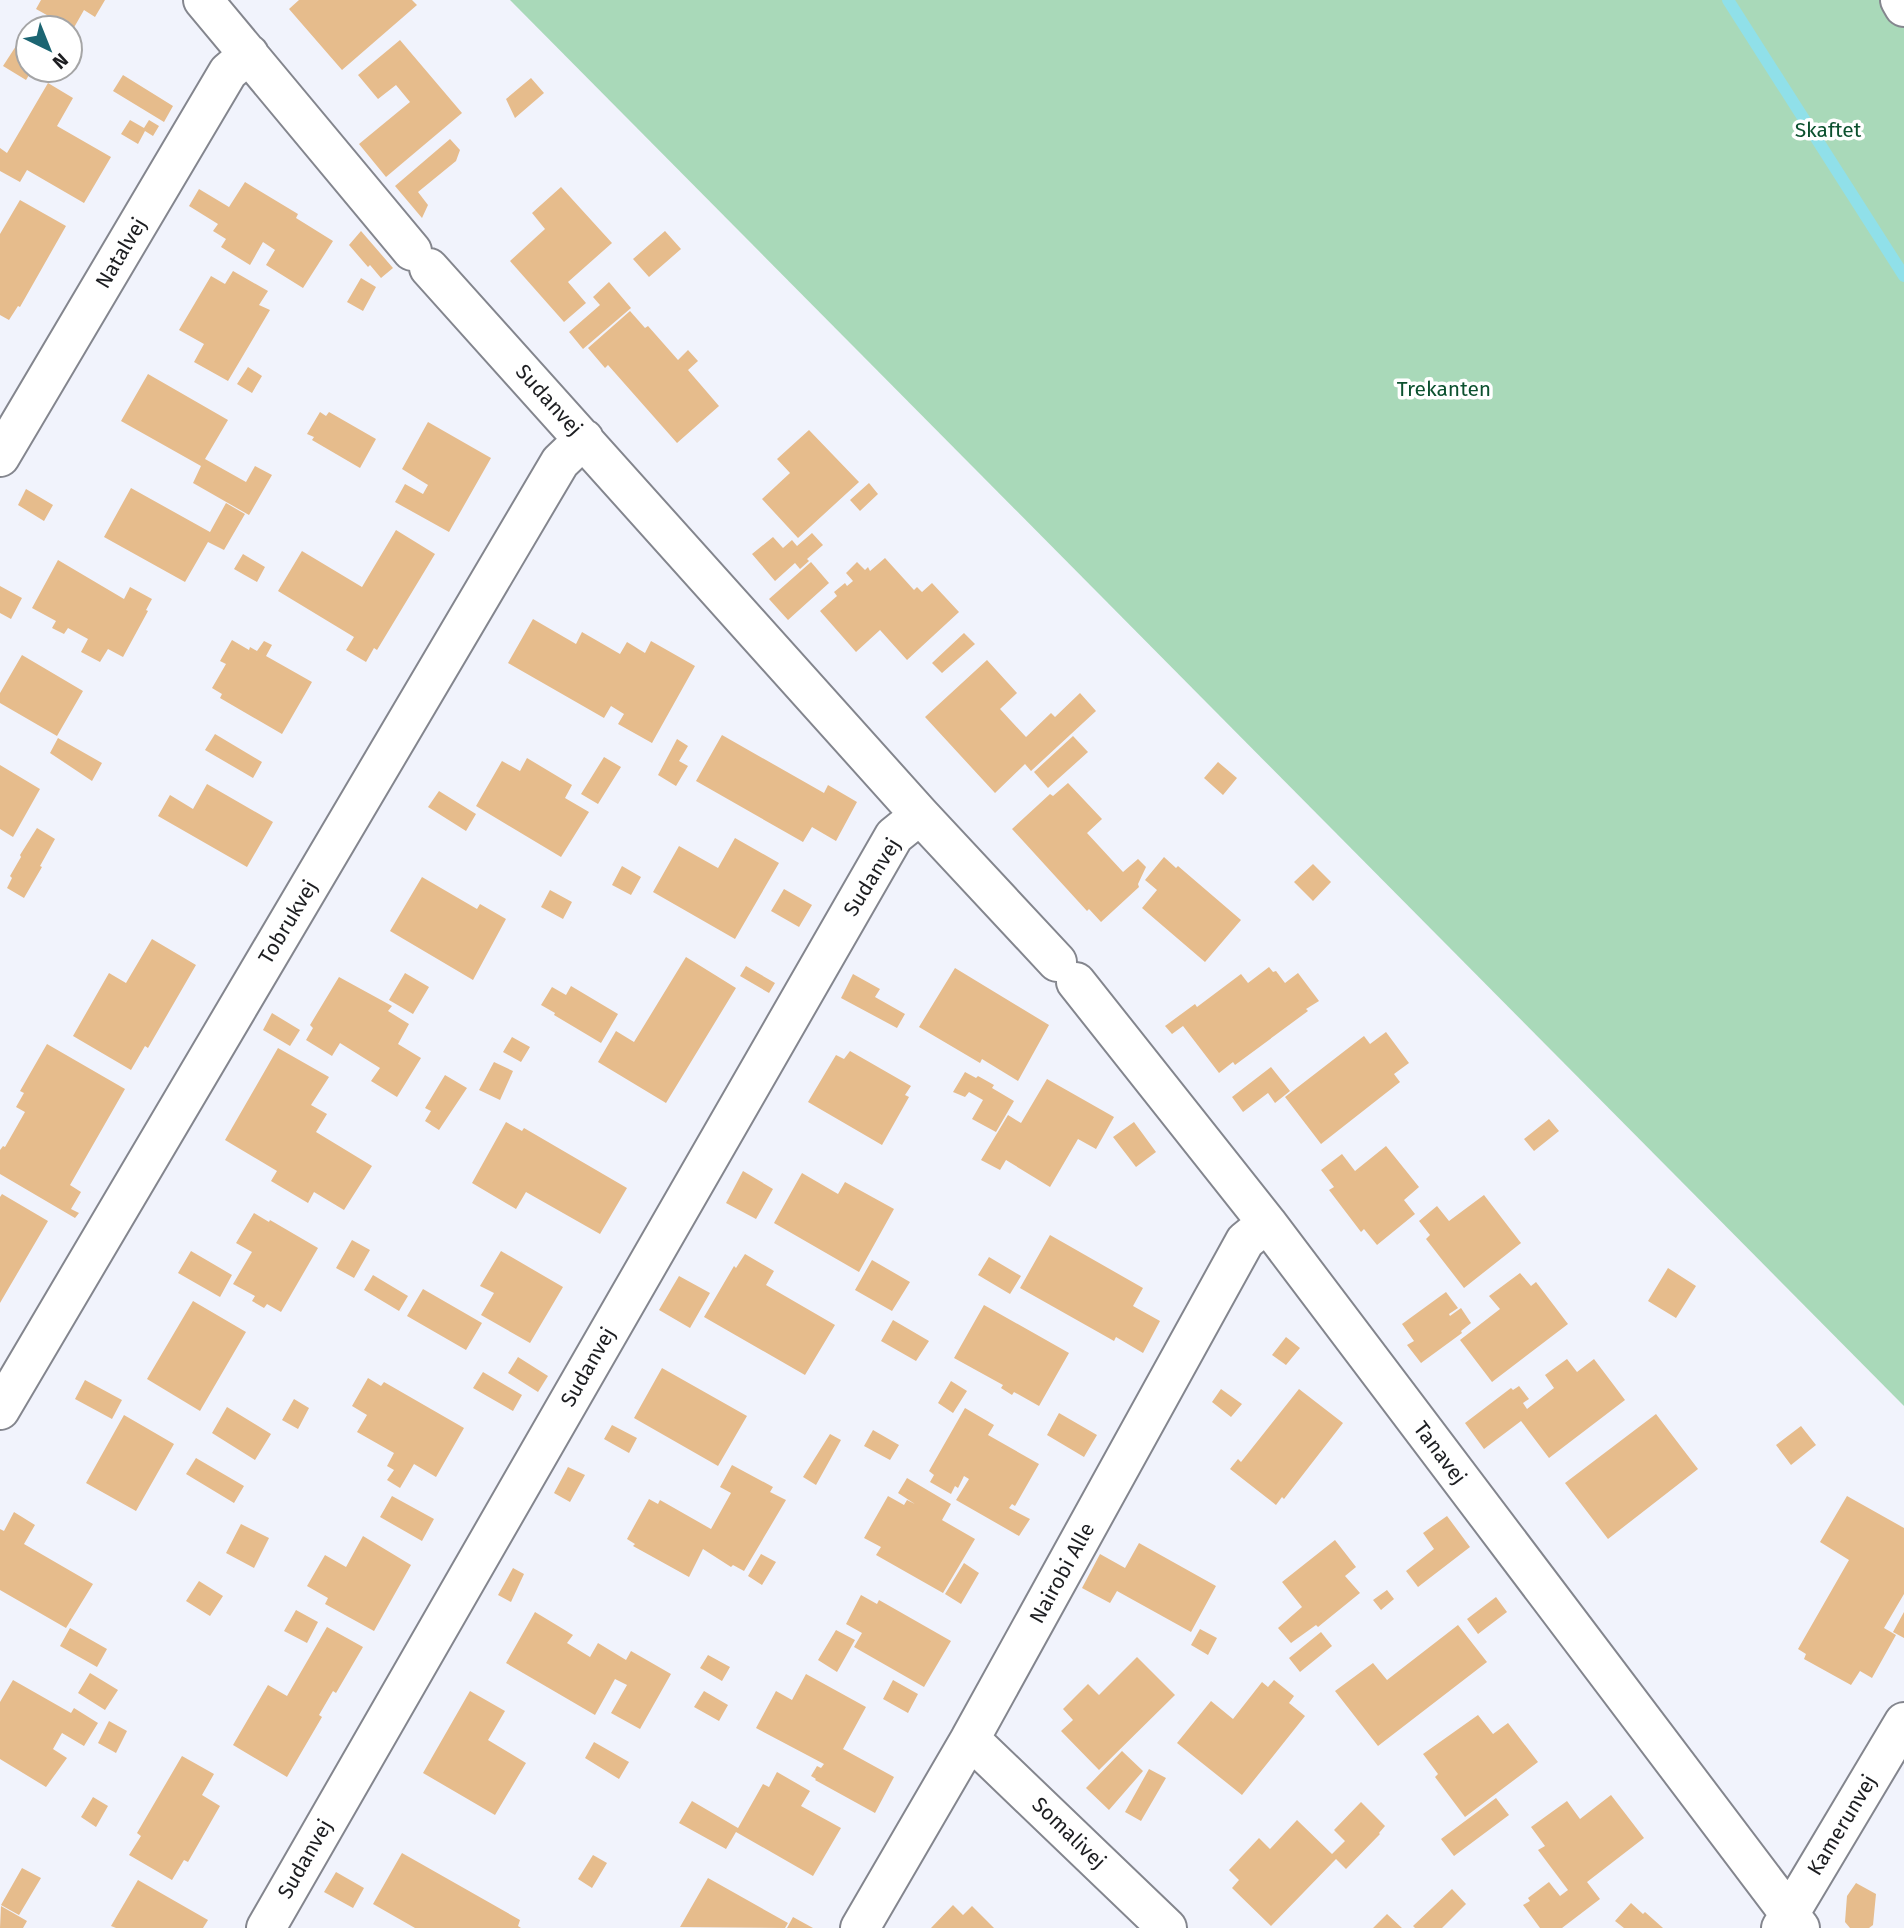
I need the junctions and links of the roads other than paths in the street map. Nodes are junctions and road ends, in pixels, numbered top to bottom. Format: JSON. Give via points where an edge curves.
{"nodes":[{"id":1,"x":203,"y":0,"type":"edge"},
{"id":2,"x":1900,"y":0,"type":"edge"},
{"id":3,"x":1904,"y":7,"type":"edge"},
{"id":4,"x":248,"y":54,"type":"junction"},
{"id":5,"x":584,"y":439,"type":"junction"},
{"id":6,"x":0,"y":457,"type":"edge"},
{"id":7,"x":920,"y":815,"type":"junction"},
{"id":8,"x":1067,"y":972,"type":"joint"},
{"id":9,"x":1267,"y":1223,"type":"junction"},
{"id":10,"x":0,"y":1410,"type":"edge"},
{"id":11,"x":1904,"y":1721,"type":"edge"},
{"id":12,"x":970,"y":1739,"type":"junction"},
{"id":13,"x":1790,"y":1923,"type":"edge"},
{"id":14,"x":265,"y":1928,"type":"edge"},
{"id":15,"x":860,"y":1928,"type":"edge"},
{"id":16,"x":1167,"y":1928,"type":"edge"}],
"edges":[{"from":1,"to":4,"type":"street"},
{"from":2,"to":3,"type":"street"},
{"from":4,"to":5,"type":"street","name":"Sudanvej","via":[[421,259]]},
{"from":4,"to":6,"type":"street","name":"Natalvej","via":[[228,72]]},
{"from":5,"to":7,"type":"street","name":"Sudanvej"},
{"from":5,"to":10,"type":"street","name":"Tobrukvej","via":[[560,462]]},
{"from":7,"to":8,"type":"street","name":"Sudanvej"},
{"from":7,"to":14,"type":"street","name":"Sudanvej","via":[[894,836]]},
{"from":8,"to":9,"type":"street","name":"Tanavej"},
{"from":9,"to":12,"type":"street","name":"Nairobi Alle","via":[[1245,1241]]},
{"from":9,"to":13,"type":"street","name":"Tanavej"},
{"from":11,"to":13,"type":"street","name":"Kamerunvej"},
{"from":12,"to":15,"type":"street","name":"Nairobi Alle"},
{"from":12,"to":16,"type":"street","name":"Somalivej"}]}
